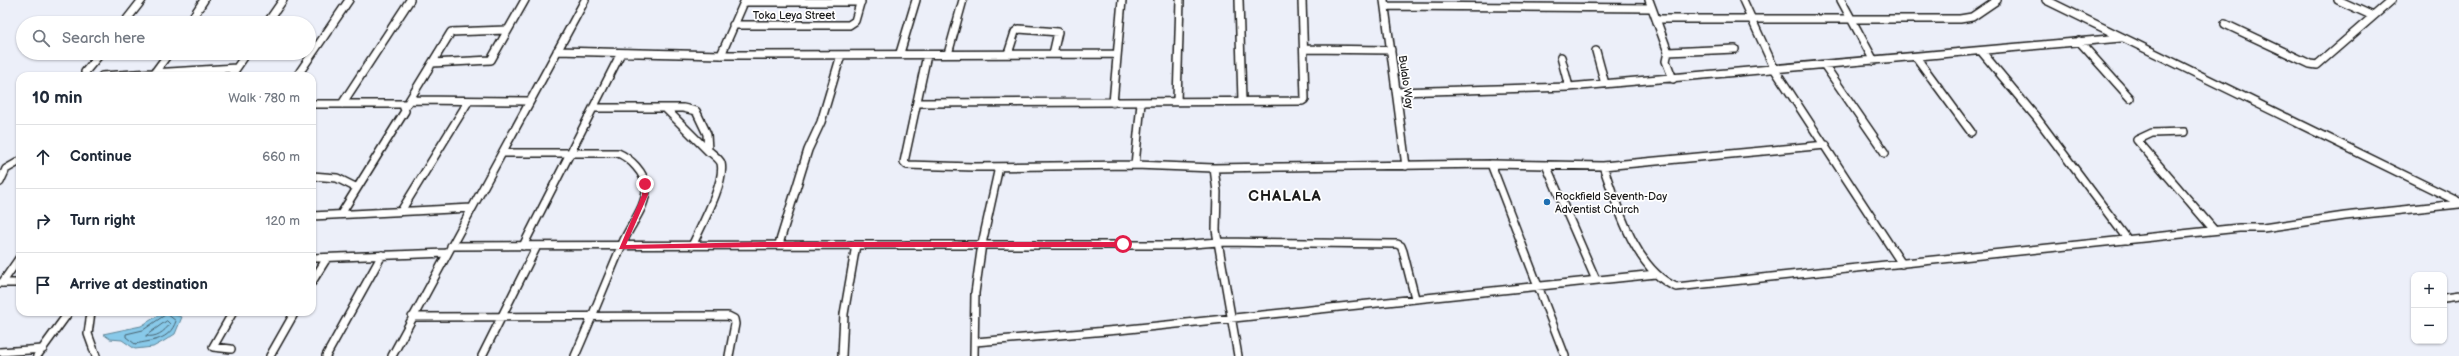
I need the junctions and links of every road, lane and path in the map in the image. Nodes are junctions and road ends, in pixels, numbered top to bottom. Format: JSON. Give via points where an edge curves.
{"nodes":[{"id":1,"x":142,"y":0,"type":"edge"},
{"id":2,"x":204,"y":0,"type":"edge"},
{"id":3,"x":283,"y":0,"type":"edge"},
{"id":4,"x":349,"y":0,"type":"edge"},
{"id":5,"x":410,"y":0,"type":"edge"},
{"id":6,"x":525,"y":0,"type":"edge"},
{"id":7,"x":585,"y":0,"type":"edge"},
{"id":8,"x":916,"y":0,"type":"edge"},
{"id":9,"x":963,"y":0,"type":"edge"},
{"id":10,"x":1122,"y":0,"type":"edge"},
{"id":11,"x":1180,"y":0,"type":"edge"},
{"id":12,"x":1239,"y":0,"type":"edge"},
{"id":13,"x":1302,"y":0,"type":"edge"},
{"id":14,"x":1649,"y":0,"type":"edge"},
{"id":15,"x":1743,"y":0,"type":"edge"},
{"id":16,"x":1841,"y":0,"type":"edge"},
{"id":17,"x":1997,"y":0,"type":"edge"},
{"id":18,"x":2046,"y":0,"type":"edge"},
{"id":19,"x":2338,"y":0,"type":"edge"},
{"id":20,"x":2392,"y":0,"type":"edge"},
{"id":21,"x":745,"y":1,"type":"edge"},
{"id":22,"x":861,"y":1,"type":"edge"},
{"id":23,"x":1385,"y":3,"type":"edge"},
{"id":24,"x":1652,"y":8,"type":"junction"},
{"id":25,"x":129,"y":16,"type":"edge"},
{"id":26,"x":194,"y":16,"type":"edge"},
{"id":27,"x":272,"y":16,"type":"edge"},
{"id":28,"x":2373,"y":16,"type":"junction"},
{"id":29,"x":1656,"y":19,"type":"junction"},
{"id":30,"x":1752,"y":20,"type":"junction"},
{"id":31,"x":1852,"y":21,"type":"junction"},
{"id":32,"x":2225,"y":24,"type":"dead end"},
{"id":33,"x":733,"y":25,"type":"junction"},
{"id":34,"x":506,"y":30,"type":"junction"},
{"id":35,"x":2121,"y":38,"type":"junction"},
{"id":36,"x":2079,"y":41,"type":"junction"},
{"id":37,"x":316,"y":48,"type":"edge"},
{"id":38,"x":1305,"y":49,"type":"junction"},
{"id":39,"x":1391,"y":50,"type":"junction"},
{"id":40,"x":1735,"y":50,"type":"dead end"},
{"id":41,"x":557,"y":51,"type":"junction"},
{"id":42,"x":1596,"y":51,"type":"dead end"},
{"id":43,"x":1981,"y":51,"type":"junction"},
{"id":44,"x":1668,"y":52,"type":"junction"},
{"id":45,"x":621,"y":53,"type":"junction"},
{"id":46,"x":900,"y":53,"type":"junction"},
{"id":47,"x":948,"y":54,"type":"junction"},
{"id":48,"x":1008,"y":54,"type":"junction"},
{"id":49,"x":1053,"y":54,"type":"junction"},
{"id":50,"x":1117,"y":54,"type":"junction"},
{"id":51,"x":721,"y":55,"type":"junction"},
{"id":52,"x":841,"y":55,"type":"junction"},
{"id":53,"x":927,"y":55,"type":"junction"},
{"id":54,"x":1561,"y":57,"type":"dead end"},
{"id":55,"x":1916,"y":57,"type":"junction"},
{"id":56,"x":95,"y":60,"type":"edge"},
{"id":57,"x":164,"y":60,"type":"edge"},
{"id":58,"x":241,"y":60,"type":"edge"},
{"id":59,"x":308,"y":60,"type":"edge"},
{"id":60,"x":1874,"y":61,"type":"junction"},
{"id":61,"x":432,"y":63,"type":"junction"},
{"id":62,"x":1825,"y":66,"type":"junction"},
{"id":63,"x":236,"y":68,"type":"junction"},
{"id":64,"x":1775,"y":70,"type":"junction"},
{"id":65,"x":86,"y":72,"type":"edge"},
{"id":66,"x":155,"y":72,"type":"joint"},
{"id":67,"x":234,"y":72,"type":"edge"},
{"id":68,"x":300,"y":72,"type":"edge"},
{"id":69,"x":1673,"y":79,"type":"junction"},
{"id":70,"x":1605,"y":84,"type":"junction"},
{"id":71,"x":1569,"y":87,"type":"junction"},
{"id":72,"x":1397,"y":92,"type":"junction"},
{"id":73,"x":2130,"y":98,"type":"dead end"},
{"id":74,"x":411,"y":100,"type":"junction"},
{"id":75,"x":530,"y":101,"type":"junction"},
{"id":76,"x":1176,"y":101,"type":"junction"},
{"id":77,"x":1242,"y":101,"type":"junction"},
{"id":78,"x":468,"y":102,"type":"junction"},
{"id":79,"x":917,"y":103,"type":"junction"},
{"id":80,"x":1113,"y":103,"type":"junction"},
{"id":81,"x":316,"y":104,"type":"edge"},
{"id":82,"x":342,"y":104,"type":"junction"},
{"id":83,"x":1141,"y":104,"type":"junction"},
{"id":84,"x":403,"y":105,"type":"junction"},
{"id":85,"x":593,"y":108,"type":"junction"},
{"id":86,"x":666,"y":109,"type":"junction"},
{"id":87,"x":1971,"y":132,"type":"dead end"},
{"id":88,"x":2184,"y":132,"type":"dead end"},
{"id":89,"x":1826,"y":145,"type":"junction"},
{"id":90,"x":709,"y":152,"type":"junction"},
{"id":91,"x":502,"y":153,"type":"junction"},
{"id":92,"x":1885,"y":153,"type":"dead end"},
{"id":93,"x":570,"y":154,"type":"junction"},
{"id":94,"x":16,"y":163,"type":"edge"},
{"id":95,"x":1491,"y":164,"type":"junction"},
{"id":96,"x":1135,"y":165,"type":"junction"},
{"id":97,"x":1546,"y":165,"type":"junction"},
{"id":98,"x":1406,"y":166,"type":"junction"},
{"id":99,"x":1603,"y":166,"type":"junction"},
{"id":100,"x":999,"y":167,"type":"junction"},
{"id":101,"x":1214,"y":168,"type":"junction"},
{"id":102,"x":316,"y":176,"type":"edge"},
{"id":103,"x":0,"y":182,"type":"edge"},
{"id":104,"x":357,"y":188,"type":"junction"},
{"id":105,"x":2459,"y":203,"type":"edge"},
{"id":106,"x":472,"y":208,"type":"junction"},
{"id":107,"x":401,"y":212,"type":"junction"},
{"id":108,"x":341,"y":214,"type":"junction"},
{"id":109,"x":316,"y":216,"type":"edge"},
{"id":110,"x":2214,"y":230,"type":"junction"},
{"id":111,"x":2128,"y":240,"type":"junction"},
{"id":112,"x":1218,"y":242,"type":"junction"},
{"id":113,"x":779,"y":244,"type":"junction"},
{"id":114,"x":982,"y":244,"type":"junction"},
{"id":115,"x":856,"y":245,"type":"junction"},
{"id":116,"x":524,"y":246,"type":"junction"},
{"id":117,"x":537,"y":246,"type":"junction"},
{"id":118,"x":692,"y":246,"type":"junction"},
{"id":119,"x":622,"y":248,"type":"junction"},
{"id":120,"x":449,"y":249,"type":"junction"},
{"id":121,"x":382,"y":256,"type":"junction"},
{"id":122,"x":316,"y":258,"type":"edge"},
{"id":123,"x":326,"y":258,"type":"junction"},
{"id":124,"x":16,"y":262,"type":"edge"},
{"id":125,"x":1902,"y":264,"type":"junction"},
{"id":126,"x":1656,"y":274,"type":"junction"},
{"id":127,"x":316,"y":275,"type":"edge"},
{"id":128,"x":1596,"y":280,"type":"junction"},
{"id":129,"x":1,"y":283,"type":"edge"},
{"id":130,"x":16,"y":283,"type":"edge"},
{"id":131,"x":1537,"y":286,"type":"junction"},
{"id":132,"x":2459,"y":296,"type":"edge"},
{"id":133,"x":1415,"y":298,"type":"junction"},
{"id":134,"x":2447,"y":298,"type":"edge"},
{"id":135,"x":594,"y":315,"type":"junction"},
{"id":136,"x":66,"y":316,"type":"edge"},
{"id":137,"x":90,"y":316,"type":"edge"},
{"id":138,"x":231,"y":316,"type":"edge"},
{"id":139,"x":293,"y":316,"type":"edge"},
{"id":140,"x":412,"y":317,"type":"junction"},
{"id":141,"x":501,"y":317,"type":"junction"},
{"id":142,"x":1230,"y":317,"type":"junction"},
{"id":143,"x":975,"y":342,"type":"junction"},
{"id":144,"x":43,"y":348,"type":"junction"},
{"id":145,"x":231,"y":349,"type":"dead end"},
{"id":146,"x":0,"y":352,"type":"edge"},
{"id":147,"x":37,"y":356,"type":"edge"},
{"id":148,"x":96,"y":356,"type":"edge"},
{"id":149,"x":270,"y":356,"type":"edge"},
{"id":150,"x":326,"y":356,"type":"edge"},
{"id":151,"x":392,"y":356,"type":"edge"},
{"id":152,"x":482,"y":356,"type":"edge"},
{"id":153,"x":575,"y":356,"type":"edge"},
{"id":154,"x":729,"y":356,"type":"edge"},
{"id":155,"x":842,"y":356,"type":"edge"},
{"id":156,"x":974,"y":356,"type":"edge"},
{"id":157,"x":1238,"y":356,"type":"edge"},
{"id":158,"x":1565,"y":356,"type":"edge"}],
"edges":[{"from":1,"to":25,"type":"street"},
{"from":2,"to":26,"type":"street"},
{"from":3,"to":27,"type":"street"},
{"from":4,"to":37,"type":"street"},
{"from":5,"to":82,"type":"street"},
{"from":6,"to":34,"type":"street"},
{"from":7,"to":41,"type":"street"},
{"from":8,"to":46,"type":"street"},
{"from":9,"to":47,"type":"street"},
{"from":10,"to":50,"type":"street"},
{"from":11,"to":76,"type":"street"},
{"from":12,"to":77,"type":"street"},
{"from":13,"to":38,"type":"street"},
{"from":14,"to":24,"type":"street"},
{"from":15,"to":30,"type":"street"},
{"from":16,"to":31,"type":"street"},
{"from":17,"to":31,"type":"street","via":[[1970,18]]},
{"from":18,"to":35,"type":"street"},
{"from":19,"to":28,"type":"street"},
{"from":20,"to":28,"type":"street"},
{"from":21,"to":22,"type":"street"},
{"from":21,"to":33,"type":"street"},
{"from":22,"to":33,"type":"street","name":"Toka Leya Street","via":[[855,21],[849,25]]},
{"from":23,"to":24,"type":"street"},
{"from":23,"to":39,"type":"street","name":"Bulalo Way"},
{"from":24,"to":29,"type":"street"},
{"from":28,"to":32,"type":"street","via":[[2316,65]]},
{"from":29,"to":30,"type":"street"},
{"from":29,"to":44,"type":"street"},
{"from":30,"to":31,"type":"street"},
{"from":30,"to":64,"type":"street"},
{"from":31,"to":60,"type":"street"},
{"from":33,"to":51,"type":"street"},
{"from":34,"to":61,"type":"street","via":[[451,32]]},
{"from":34,"to":61,"type":"street","via":[[491,60]]},
{"from":35,"to":36,"type":"street"},
{"from":35,"to":105,"type":"street"},
{"from":36,"to":43,"type":"street"},
{"from":36,"to":73,"type":"street"},
{"from":38,"to":39,"type":"street"},
{"from":38,"to":77,"type":"street","via":[[1304,100]]},
{"from":39,"to":72,"type":"street","name":"Bulalo Way"},
{"from":40,"to":44,"type":"street"},
{"from":41,"to":45,"type":"street"},
{"from":41,"to":75,"type":"street"},
{"from":42,"to":70,"type":"street"},
{"from":43,"to":55,"type":"street"},
{"from":43,"to":111,"type":"street","via":[[2036,117]]},
{"from":44,"to":69,"type":"street","via":[[1666,61]]},
{"from":45,"to":51,"type":"street"},
{"from":45,"to":85,"type":"street"},
{"from":46,"to":52,"type":"street"},
{"from":46,"to":53,"type":"street"},
{"from":47,"to":48,"type":"street"},
{"from":47,"to":53,"type":"street"},
{"from":48,"to":49,"type":"street"},
{"from":48,"to":49,"type":"street","via":[[1015,32],[1019,29],[1058,32]]},
{"from":49,"to":50,"type":"street"},
{"from":50,"to":80,"type":"street"},
{"from":51,"to":52,"type":"street"},
{"from":52,"to":113,"type":"street"},
{"from":53,"to":79,"type":"street"},
{"from":54,"to":71,"type":"street"},
{"from":55,"to":60,"type":"street"},
{"from":55,"to":87,"type":"street"},
{"from":56,"to":65,"type":"street"},
{"from":57,"to":66,"type":"street"},
{"from":58,"to":63,"type":"street"},
{"from":59,"to":68,"type":"street"},
{"from":60,"to":62,"type":"street"},
{"from":61,"to":74,"type":"street"},
{"from":62,"to":64,"type":"street"},
{"from":62,"to":92,"type":"street"},
{"from":63,"to":66,"type":"street"},
{"from":63,"to":67,"type":"street"},
{"from":64,"to":69,"type":"street"},
{"from":64,"to":89,"type":"street"},
{"from":69,"to":70,"type":"street"},
{"from":70,"to":71,"type":"street"},
{"from":71,"to":72,"type":"street"},
{"from":72,"to":98,"type":"street","name":"Bulalo Way"},
{"from":74,"to":78,"type":"street"},
{"from":74,"to":84,"type":"street"},
{"from":75,"to":78,"type":"street"},
{"from":75,"to":91,"type":"street"},
{"from":76,"to":77,"type":"street"},
{"from":76,"to":83,"type":"street"},
{"from":78,"to":107,"type":"street"},
{"from":79,"to":80,"type":"street"},
{"from":79,"to":100,"type":"street","via":[[905,164]]},
{"from":80,"to":83,"type":"street"},
{"from":81,"to":82,"type":"street"},
{"from":82,"to":84,"type":"street"},
{"from":83,"to":96,"type":"street"},
{"from":84,"to":104,"type":"street","via":[[405,111]]},
{"from":85,"to":86,"type":"street"},
{"from":85,"to":93,"type":"street"},
{"from":86,"to":90,"type":"street"},
{"from":86,"to":90,"type":"street","via":[[695,110],[707,134]]},
{"from":88,"to":110,"type":"street","via":[[2151,134],[2137,140]]},
{"from":89,"to":99,"type":"street"},
{"from":89,"to":125,"type":"street"},
{"from":90,"to":118,"type":"street","via":[[719,160],[722,169],[712,201]]},
{"from":91,"to":93,"type":"street"},
{"from":91,"to":106,"type":"street"},
{"from":93,"to":116,"type":"street"},
{"from":93,"to":119,"type":"street","via":[[623,155],[635,167],[645,184],[643,201]]},
{"from":94,"to":103,"type":"street","via":[[6,169]]},
{"from":95,"to":97,"type":"street"},
{"from":95,"to":98,"type":"street"},
{"from":95,"to":131,"type":"street"},
{"from":96,"to":100,"type":"street"},
{"from":96,"to":101,"type":"street"},
{"from":97,"to":99,"type":"street"},
{"from":97,"to":128,"type":"street"},
{"from":98,"to":101,"type":"street"},
{"from":99,"to":126,"type":"street","via":[[1635,242]]},
{"from":100,"to":114,"type":"street"},
{"from":101,"to":112,"type":"street"},
{"from":102,"to":104,"type":"street","via":[[337,178]]},
{"from":104,"to":108,"type":"street"},
{"from":105,"to":110,"type":"street","via":[[2269,227]]},
{"from":106,"to":107,"type":"street"},
{"from":106,"to":120,"type":"street"},
{"from":107,"to":108,"type":"street"},
{"from":108,"to":109,"type":"street"},
{"from":110,"to":111,"type":"street"},
{"from":111,"to":125,"type":"street"},
{"from":112,"to":114,"type":"street","via":[[1180,245]]},
{"from":112,"to":133,"type":"street","via":[[1397,244],[1403,251]]},
{"from":112,"to":142,"type":"street"},
{"from":113,"to":115,"type":"street"},
{"from":113,"to":118,"type":"street"},
{"from":114,"to":115,"type":"street"},
{"from":114,"to":143,"type":"street","via":[[975,293]]},
{"from":115,"to":155,"type":"street","via":[[844,314]]},
{"from":116,"to":117,"type":"street"},
{"from":116,"to":120,"type":"street"},
{"from":117,"to":119,"type":"street"},
{"from":117,"to":141,"type":"street"},
{"from":118,"to":119,"type":"street"},
{"from":119,"to":135,"type":"street"},
{"from":120,"to":121,"type":"street"},
{"from":120,"to":140,"type":"street"},
{"from":121,"to":123,"type":"street"},
{"from":121,"to":150,"type":"street"},
{"from":122,"to":123,"type":"street"},
{"from":123,"to":127,"type":"street"},
{"from":124,"to":129,"type":"street"},
{"from":125,"to":126,"type":"street","via":[[1676,287]]},
{"from":126,"to":128,"type":"street"},
{"from":128,"to":131,"type":"street"},
{"from":129,"to":130,"type":"street"},
{"from":131,"to":133,"type":"street"},
{"from":131,"to":158,"type":"street"},
{"from":132,"to":134,"type":"street"},
{"from":133,"to":142,"type":"street"},
{"from":135,"to":141,"type":"street"},
{"from":135,"to":153,"type":"street"},
{"from":135,"to":154,"type":"street","via":[[728,316],[734,319],[735,324]]},
{"from":136,"to":144,"type":"street"},
{"from":137,"to":148,"type":"street","via":[[88,334]]},
{"from":138,"to":145,"type":"street","via":[[213,347]]},
{"from":139,"to":149,"type":"street"},
{"from":140,"to":141,"type":"street"},
{"from":140,"to":151,"type":"street"},
{"from":141,"to":152,"type":"street"},
{"from":142,"to":143,"type":"street","via":[[1119,330]]},
{"from":142,"to":157,"type":"street"},
{"from":143,"to":156,"type":"street"},
{"from":144,"to":146,"type":"street"},
{"from":144,"to":147,"type":"street"}]}
